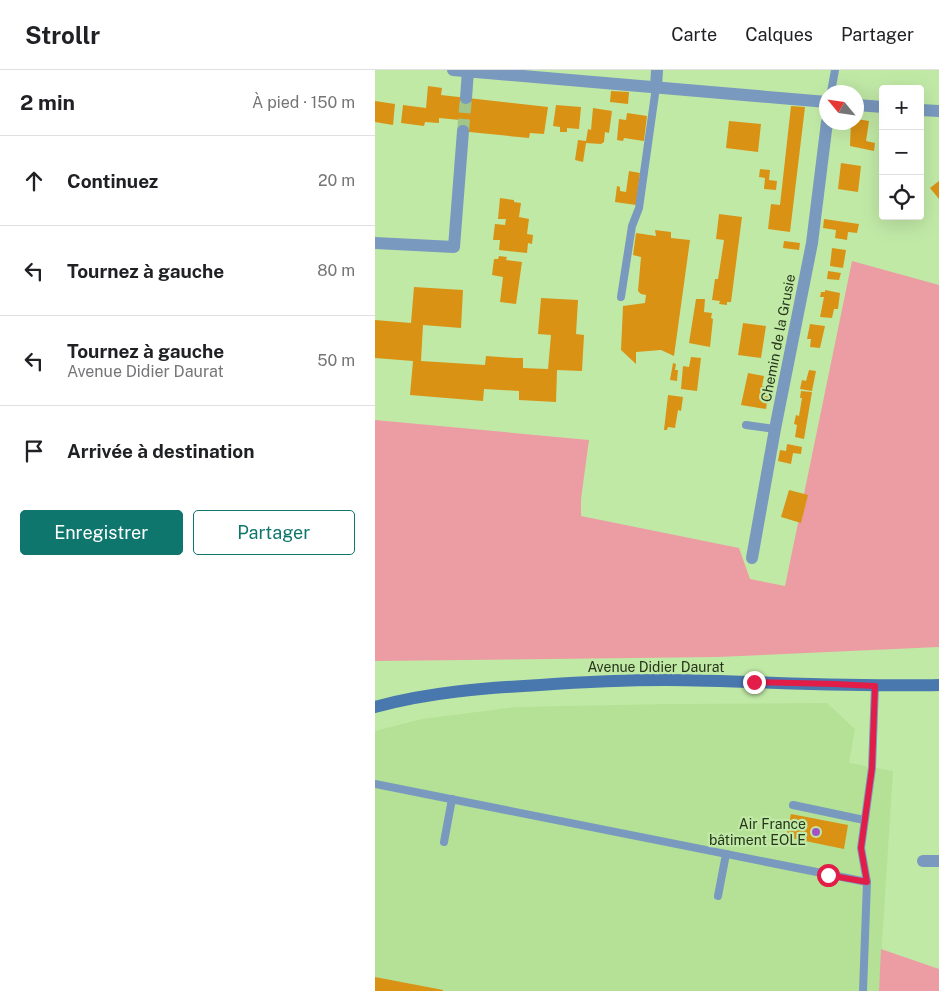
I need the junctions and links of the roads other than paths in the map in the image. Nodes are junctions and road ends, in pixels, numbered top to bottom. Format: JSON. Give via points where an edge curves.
{"nodes":[{"id":1,"x":453,"y":70,"type":"edge"},
{"id":2,"x":657,"y":70,"type":"edge"},
{"id":3,"x":835,"y":70,"type":"edge"},
{"id":4,"x":468,"y":71,"type":"junction"},
{"id":5,"x":832,"y":85,"type":"edge"},
{"id":6,"x":656,"y":87,"type":"junction"},
{"id":7,"x":466,"y":98,"type":"tunnel mouth"},
{"id":8,"x":819,"y":101,"type":"edge"},
{"id":9,"x":864,"y":106,"type":"edge"},
{"id":10,"x":879,"y":107,"type":"edge"},
{"id":11,"x":924,"y":110,"type":"edge"},
{"id":12,"x":939,"y":112,"type":"edge"},
{"id":13,"x":826,"y":130,"type":"edge"},
{"id":14,"x":463,"y":132,"type":"tunnel mouth"},
{"id":15,"x":375,"y":243,"type":"edge"},
{"id":16,"x":621,"y":297,"type":"dead end"},
{"id":17,"x":746,"y":425,"type":"dead end"},
{"id":18,"x":775,"y":430,"type":"junction"},
{"id":19,"x":751,"y":558,"type":"dead end"},
{"id":20,"x":939,"y":685,"type":"edge"},
{"id":21,"x":875,"y":686,"type":"junction"},
{"id":22,"x":375,"y":707,"type":"edge"},
{"id":23,"x":375,"y":784,"type":"edge"},
{"id":24,"x":452,"y":799,"type":"junction"},
{"id":25,"x":793,"y":805,"type":"dead end"},
{"id":26,"x":864,"y":820,"type":"junction"},
{"id":27,"x":444,"y":842,"type":"dead end"},
{"id":28,"x":726,"y":854,"type":"junction"},
{"id":29,"x":923,"y":861,"type":"dead end"},
{"id":30,"x":939,"y":861,"type":"edge"},
{"id":31,"x":867,"y":882,"type":"junction"},
{"id":32,"x":718,"y":896,"type":"dead end"},
{"id":33,"x":863,"y":991,"type":"edge"}],
"edges":[{"from":1,"to":4,"type":"street"},
{"from":2,"to":6,"type":"street"},
{"from":3,"to":5,"type":"lane"},
{"from":4,"to":6,"type":"street"},
{"from":4,"to":7,"type":"street"},
{"from":6,"to":8,"type":"street"},
{"from":6,"to":16,"type":"lane","via":[[639,208],[632,226]]},
{"from":9,"to":10,"type":"street"},
{"from":11,"to":12,"type":"street"},
{"from":13,"to":18,"type":"street","name":"Chemin de la Grusie","via":[[812,242]]},
{"from":14,"to":15,"type":"street","via":[[454,247]]},
{"from":17,"to":18,"type":"lane"},
{"from":18,"to":19,"type":"street","name":"Chemin de la Grusie"},
{"from":20,"to":21,"type":"main road","name":"Avenue Didier Daurat"},
{"from":21,"to":22,"type":"main road","name":"Avenue Didier Daurat","via":[[665,680],[575,683],[484,688],[400,700]]},
{"from":21,"to":26,"type":"lane","via":[[872,768]]},
{"from":23,"to":24,"type":"lane"},
{"from":24,"to":27,"type":"lane"},
{"from":24,"to":28,"type":"lane"},
{"from":25,"to":26,"type":"lane"},
{"from":26,"to":31,"type":"lane","via":[[861,848]]},
{"from":28,"to":31,"type":"lane"},
{"from":28,"to":32,"type":"lane"},
{"from":29,"to":30,"type":"street"},
{"from":31,"to":33,"type":"lane"}]}
